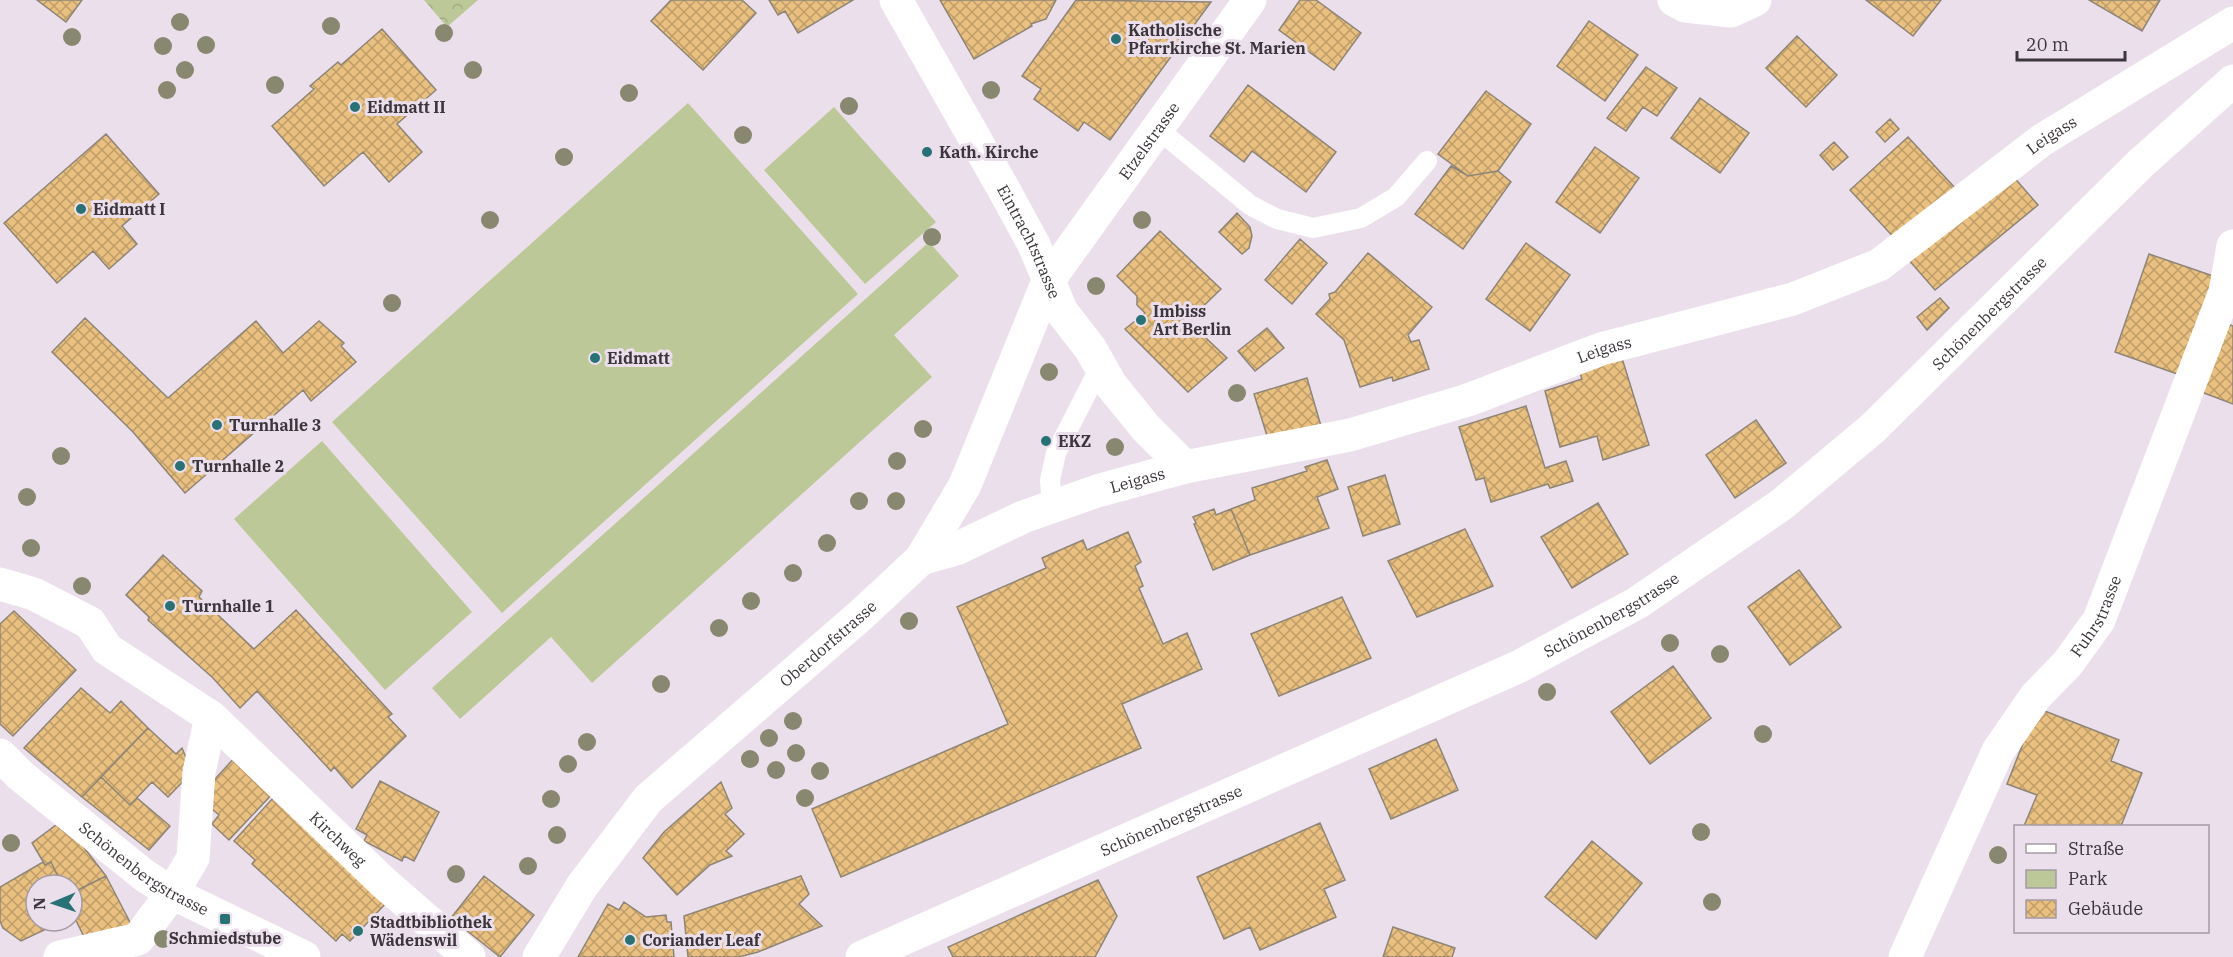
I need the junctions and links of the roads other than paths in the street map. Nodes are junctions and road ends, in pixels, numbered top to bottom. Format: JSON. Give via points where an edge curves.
{"nodes":[{"id":1,"x":896,"y":0,"type":"edge"},
{"id":2,"x":1250,"y":0,"type":"edge"},
{"id":3,"x":1674,"y":0,"type":"edge"},
{"id":4,"x":1755,"y":0,"type":"edge"},
{"id":5,"x":2233,"y":23,"type":"edge"},
{"id":6,"x":2233,"y":81,"type":"edge"},
{"id":7,"x":1159,"y":130,"type":"junction"},
{"id":8,"x":1427,"y":161,"type":"dead end"},
{"id":9,"x":2233,"y":246,"type":"edge"},
{"id":10,"x":1048,"y":281,"type":"junction"},
{"id":11,"x":1100,"y":366,"type":"junction"},
{"id":12,"x":1185,"y":466,"type":"junction"},
{"id":13,"x":1052,"y":507,"type":"junction"},
{"id":14,"x":921,"y":559,"type":"junction"},
{"id":15,"x":0,"y":584,"type":"edge"},
{"id":16,"x":212,"y":717,"type":"junction"},
{"id":17,"x":0,"y":755,"type":"edge"},
{"id":18,"x":172,"y":893,"type":"junction"},
{"id":19,"x":141,"y":948,"type":"edge"},
{"id":20,"x":60,"y":957,"type":"edge"},
{"id":21,"x":304,"y":957,"type":"edge"},
{"id":22,"x":469,"y":957,"type":"edge"},
{"id":23,"x":539,"y":957,"type":"edge"},
{"id":24,"x":862,"y":957,"type":"edge"},
{"id":25,"x":1905,"y":957,"type":"edge"}],
"edges":[{"from":1,"to":10,"type":"street","name":"Eintrachtstrasse","via":[[1004,188]]},
{"from":2,"to":7,"type":"street","name":"Etzelstrasse"},
{"from":3,"to":4,"type":"street","via":[[1685,6],[1731,11]]},
{"from":5,"to":12,"type":"street","name":"Leigass","via":[[2042,140],[1879,265],[1793,299],[1601,349],[1468,400],[1350,435]]},
{"from":6,"to":24,"type":"street","name":"Schönenbergstrasse","via":[[2140,164],[1873,428],[1781,505],[1637,603],[1520,666]]},
{"from":7,"to":8,"type":"lane","via":[[1250,205],[1277,219],[1313,228],[1361,218],[1396,197]]},
{"from":7,"to":10,"type":"street","name":"Etzelstrasse"},
{"from":9,"to":25,"type":"street","name":"Fuhrstrasse","via":[[2225,292],[2099,620],[2068,663],[2036,696],[1998,751]]},
{"from":10,"to":11,"type":"street","name":"Eintrachtstrasse","via":[[1062,312]]},
{"from":10,"to":14,"type":"street","name":"Oberdorfstrasse","via":[[965,484]]},
{"from":11,"to":12,"type":"street","name":"Eintrachtstrasse","via":[[1146,428]]},
{"from":11,"to":13,"type":"lane","via":[[1056,453],[1050,480]]},
{"from":12,"to":13,"type":"street","name":"Leigass"},
{"from":13,"to":14,"type":"street","name":"Leigass","via":[[956,549]]},
{"from":14,"to":23,"type":"street","name":"Oberdorfstrasse","via":[[648,799],[582,886]]},
{"from":15,"to":16,"type":"street","name":"Kirchweg","via":[[34,594],[90,623],[108,649]]},
{"from":16,"to":18,"type":"street","via":[[199,772],[193,858]]},
{"from":16,"to":22,"type":"street","name":"Kirchweg","via":[[383,882]]},
{"from":17,"to":18,"type":"street","name":"Schönenbergstrasse","via":[[128,864]]},
{"from":18,"to":19,"type":"street"},
{"from":18,"to":21,"type":"street","name":"Schönenbergstrasse"},
{"from":19,"to":20,"type":"street"}]}
